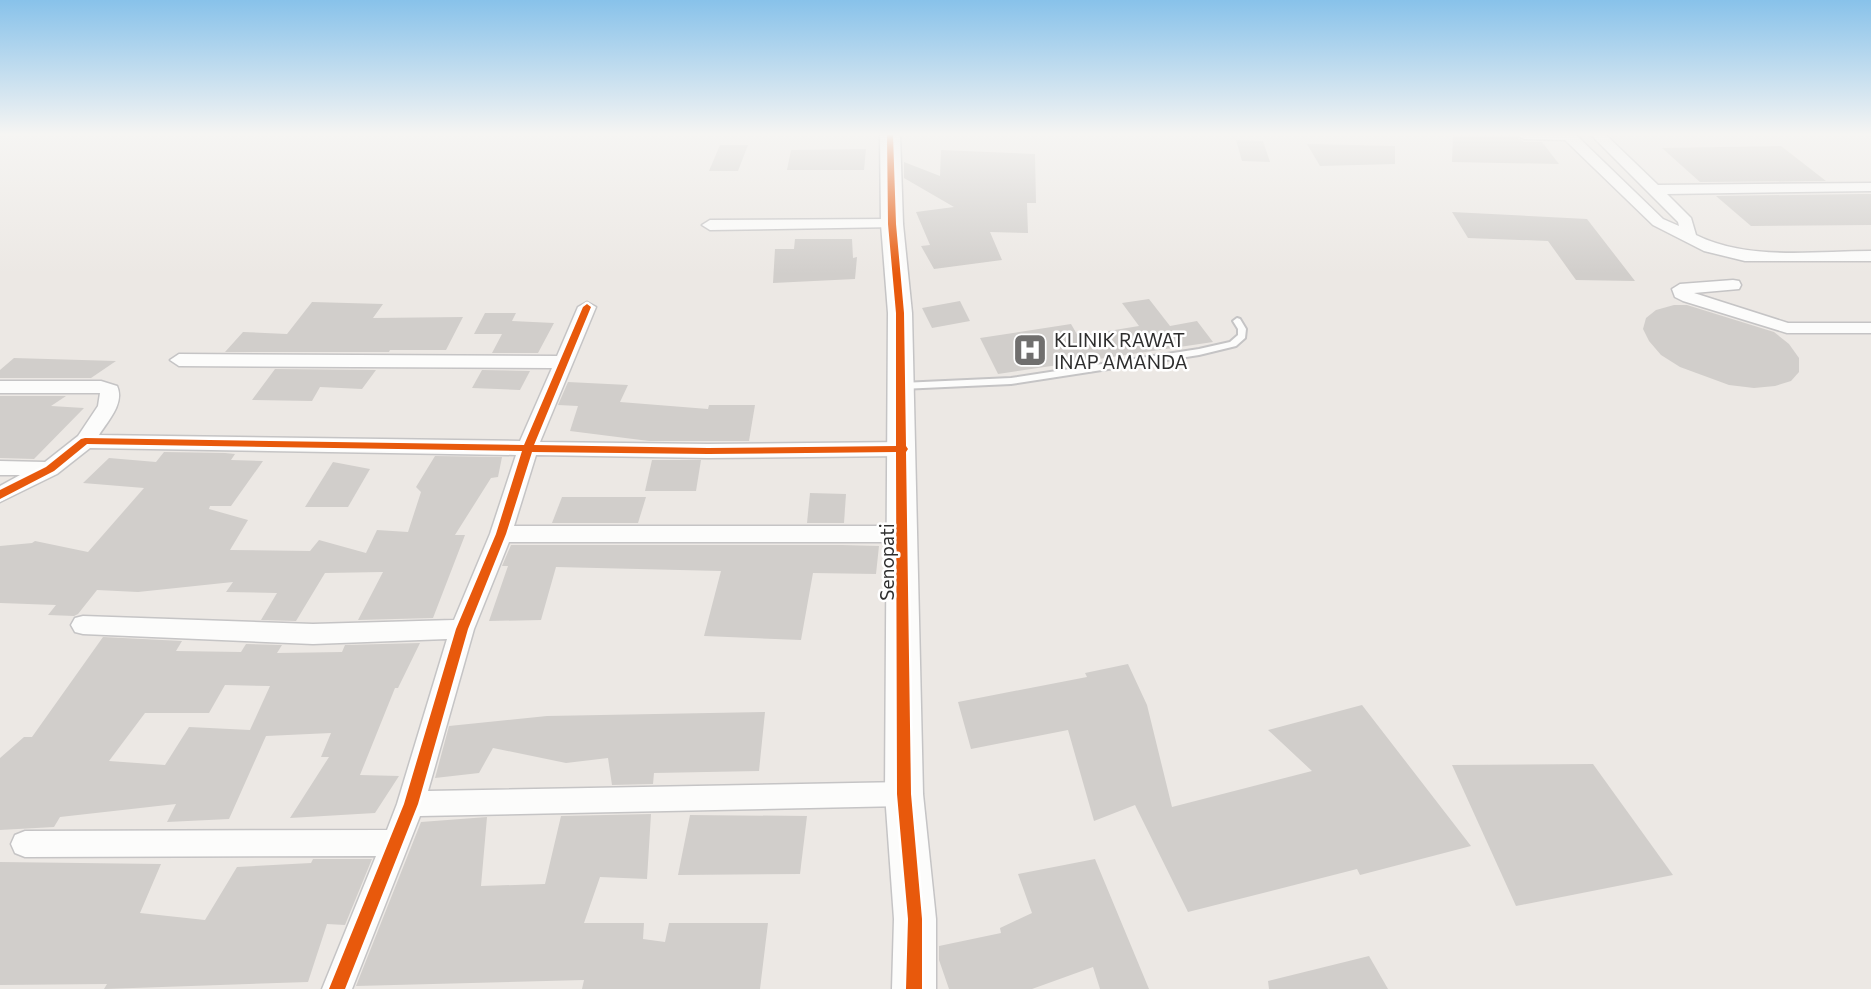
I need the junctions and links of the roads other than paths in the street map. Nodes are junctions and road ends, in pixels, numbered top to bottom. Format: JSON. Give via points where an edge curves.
{"nodes":[{"id":1,"x":891,"y":181,"type":"edge"},
{"id":2,"x":1618,"y":181,"type":"edge"},
{"id":3,"x":1646,"y":181,"type":"edge"},
{"id":4,"x":1871,"y":187,"type":"edge"},
{"id":5,"x":1654,"y":190,"type":"junction"},
{"id":6,"x":892,"y":224,"type":"junction"},
{"id":7,"x":710,"y":225,"type":"dead end"},
{"id":8,"x":1688,"y":235,"type":"junction"},
{"id":9,"x":1871,"y":256,"type":"edge"},
{"id":10,"x":1732,"y":285,"type":"dead end"},
{"id":11,"x":587,"y":307,"type":"dead end"},
{"id":12,"x":1237,"y":321,"type":"dead end"},
{"id":13,"x":1871,"y":328,"type":"edge"},
{"id":14,"x":179,"y":360,"type":"dead end"},
{"id":15,"x":564,"y":362,"type":"junction"},
{"id":16,"x":901,"y":386,"type":"junction"},
{"id":17,"x":0,"y":387,"type":"edge"},
{"id":18,"x":85,"y":441,"type":"junction"},
{"id":19,"x":528,"y":447,"type":"junction"},
{"id":20,"x":903,"y":449,"type":"junction"},
{"id":21,"x":0,"y":468,"type":"edge"},
{"id":22,"x":50,"y":469,"type":"junction"},
{"id":23,"x":0,"y":495,"type":"edge"},
{"id":24,"x":501,"y":534,"type":"junction"},
{"id":25,"x":904,"y":534,"type":"junction"},
{"id":26,"x":83,"y":625,"type":"dead end"},
{"id":27,"x":461,"y":629,"type":"junction"},
{"id":28,"x":904,"y":794,"type":"junction"},
{"id":29,"x":411,"y":804,"type":"junction"},
{"id":30,"x":396,"y":843,"type":"junction"},
{"id":31,"x":25,"y":844,"type":"dead end"},
{"id":32,"x":337,"y":989,"type":"edge"},
{"id":33,"x":914,"y":989,"type":"edge"}],
"edges":[{"from":1,"to":6,"type":"street","name":"Senopati"},
{"from":2,"to":8,"type":"street","via":[[1658,222]]},
{"from":3,"to":5,"type":"street"},
{"from":4,"to":5,"type":"street"},
{"from":5,"to":8,"type":"street","via":[[1686,221]]},
{"from":6,"to":7,"type":"street"},
{"from":6,"to":16,"type":"street","name":"Senopati"},
{"from":8,"to":9,"type":"street","via":[[1710,248],[1737,255]]},
{"from":10,"to":13,"type":"street","via":[[1680,289],[1689,297],[1787,328]]},
{"from":11,"to":15,"type":"street"},
{"from":12,"to":16,"type":"lane","via":[[1242,336],[1233,344],[1199,352],[1012,381]]},
{"from":14,"to":15,"type":"street"},
{"from":15,"to":19,"type":"street"},
{"from":16,"to":20,"type":"street","name":"Senopati"},
{"from":17,"to":18,"type":"street","via":[[110,390],[108,407]]},
{"from":18,"to":19,"type":"street"},
{"from":18,"to":22,"type":"street"},
{"from":19,"to":20,"type":"street"},
{"from":19,"to":24,"type":"street"},
{"from":20,"to":25,"type":"street","name":"Senopati"},
{"from":21,"to":22,"type":"street"},
{"from":22,"to":23,"type":"street"},
{"from":24,"to":25,"type":"street"},
{"from":24,"to":27,"type":"street"},
{"from":25,"to":28,"type":"street","name":"Senopati"},
{"from":26,"to":27,"type":"street","via":[[313,634]]},
{"from":27,"to":29,"type":"street"},
{"from":28,"to":29,"type":"street"},
{"from":28,"to":33,"type":"street","name":"Senopati","via":[[915,919]]},
{"from":29,"to":30,"type":"street"},
{"from":30,"to":31,"type":"street"},
{"from":30,"to":32,"type":"street"}]}
